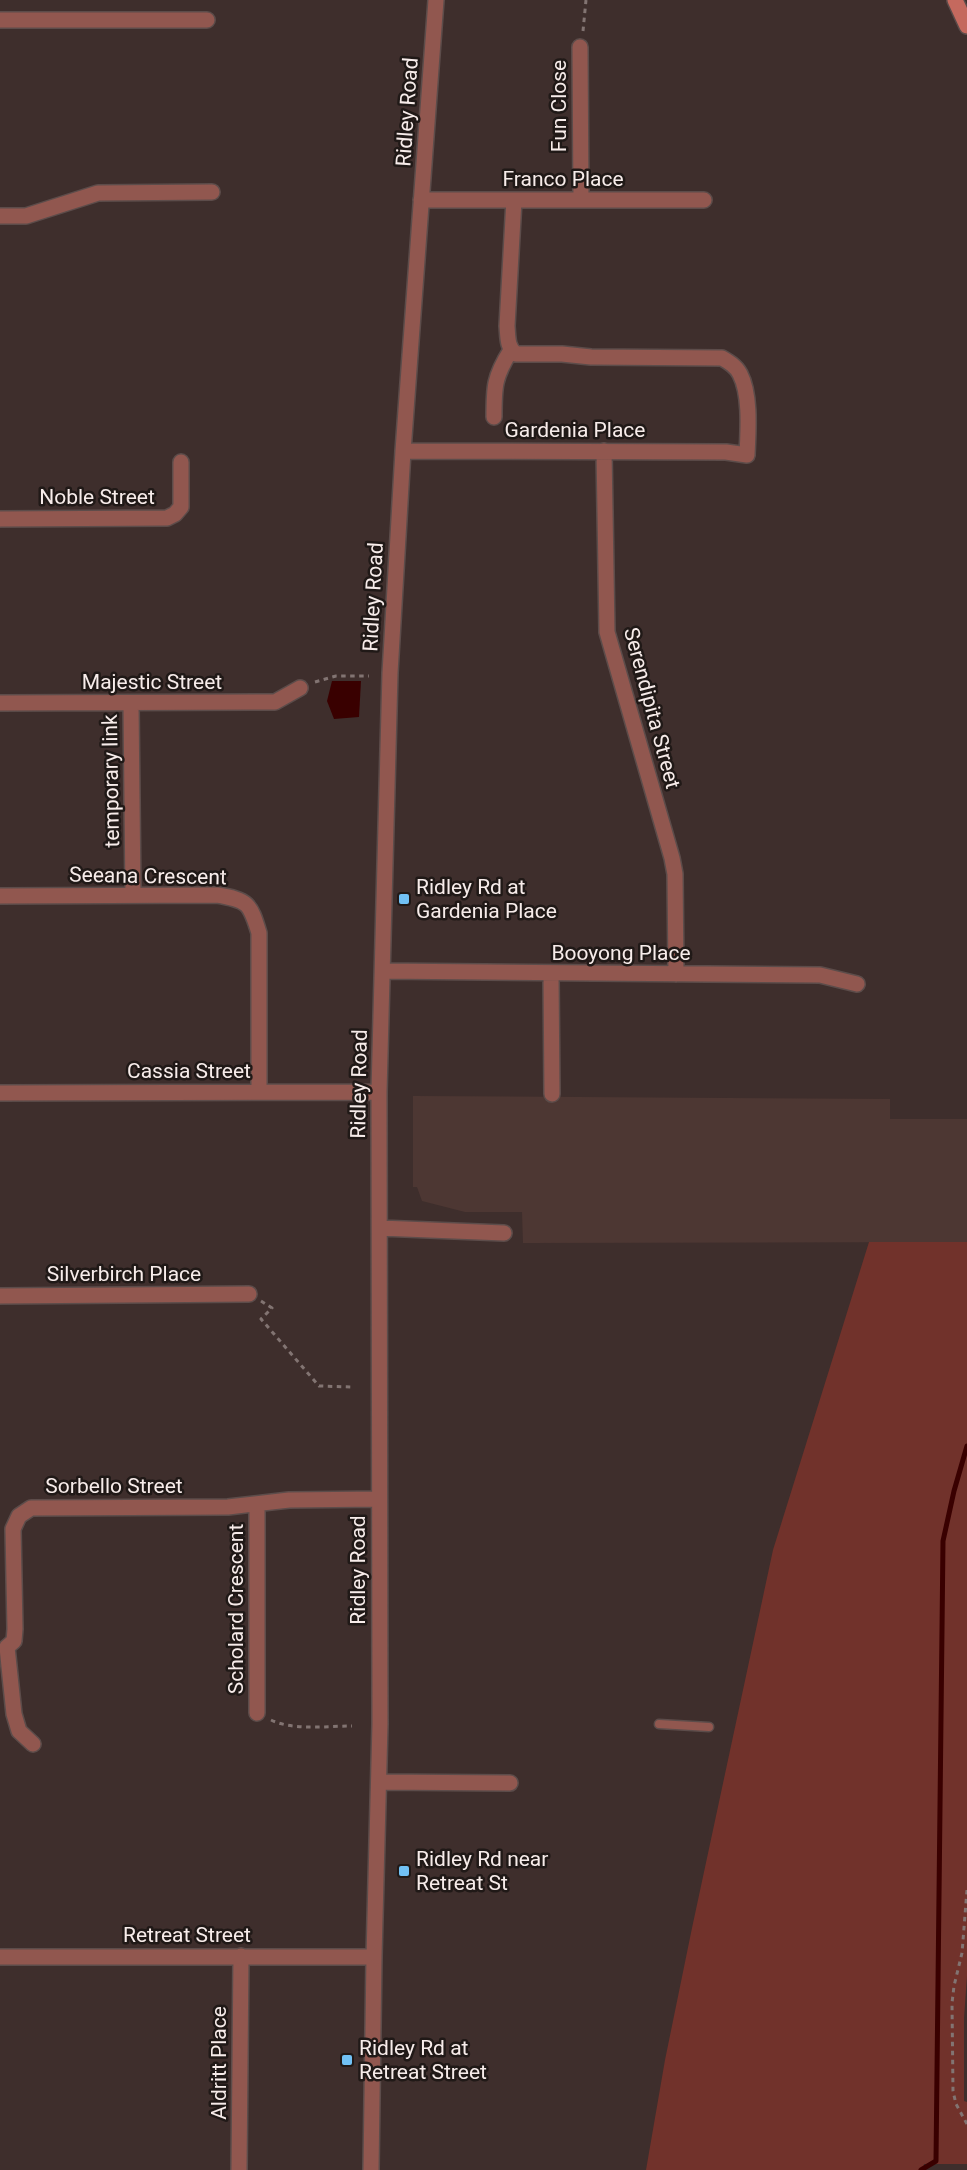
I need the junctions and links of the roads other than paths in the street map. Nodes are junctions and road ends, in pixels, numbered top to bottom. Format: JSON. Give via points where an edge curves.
{"nodes":[{"id":1,"x":436,"y":0,"type":"edge"},
{"id":2,"x":955,"y":0,"type":"edge"},
{"id":3,"x":0,"y":20,"type":"edge"},
{"id":4,"x":207,"y":20,"type":"dead end"},
{"id":5,"x":967,"y":26,"type":"edge"},
{"id":6,"x":580,"y":47,"type":"road end"},
{"id":7,"x":212,"y":192,"type":"dead end"},
{"id":8,"x":422,"y":200,"type":"junction"},
{"id":9,"x":514,"y":200,"type":"junction"},
{"id":10,"x":581,"y":200,"type":"junction"},
{"id":11,"x":704,"y":200,"type":"dead end"},
{"id":12,"x":0,"y":216,"type":"edge"},
{"id":13,"x":511,"y":350,"type":"junction"},
{"id":14,"x":494,"y":417,"type":"dead end"},
{"id":15,"x":403,"y":451,"type":"junction"},
{"id":16,"x":604,"y":451,"type":"junction"},
{"id":17,"x":181,"y":462,"type":"dead end"},
{"id":18,"x":0,"y":519,"type":"edge"},
{"id":19,"x":300,"y":688,"type":"road end"},
{"id":20,"x":0,"y":703,"type":"edge"},
{"id":21,"x":131,"y":703,"type":"junction"},
{"id":22,"x":133,"y":895,"type":"junction"},
{"id":23,"x":0,"y":896,"type":"edge"},
{"id":24,"x":383,"y":971,"type":"junction"},
{"id":25,"x":551,"y":974,"type":"junction"},
{"id":26,"x":676,"y":974,"type":"junction"},
{"id":27,"x":857,"y":984,"type":"dead end"},
{"id":28,"x":259,"y":1091,"type":"junction"},
{"id":29,"x":379,"y":1092,"type":"junction"},
{"id":30,"x":0,"y":1093,"type":"edge"},
{"id":31,"x":552,"y":1094,"type":"dead end"},
{"id":32,"x":380,"y":1228,"type":"junction"},
{"id":33,"x":504,"y":1233,"type":"dead end"},
{"id":34,"x":249,"y":1294,"type":"road end"},
{"id":35,"x":0,"y":1296,"type":"edge"},
{"id":36,"x":379,"y":1499,"type":"junction"},
{"id":37,"x":257,"y":1505,"type":"junction"},
{"id":38,"x":4,"y":1648,"type":"edge"},
{"id":39,"x":257,"y":1713,"type":"road end"},
{"id":40,"x":659,"y":1724,"type":"dead end"},
{"id":41,"x":708,"y":1727,"type":"dead end"},
{"id":42,"x":33,"y":1744,"type":"dead end"},
{"id":43,"x":379,"y":1782,"type":"junction"},
{"id":44,"x":510,"y":1783,"type":"dead end"},
{"id":45,"x":241,"y":1956,"type":"junction"},
{"id":46,"x":0,"y":1957,"type":"edge"},
{"id":47,"x":374,"y":1957,"type":"junction"},
{"id":48,"x":239,"y":2170,"type":"edge"},
{"id":49,"x":371,"y":2170,"type":"edge"}],
"edges":[{"from":1,"to":8,"type":"street","name":"Ridley Road"},
{"from":2,"to":5,"type":"main road"},
{"from":3,"to":4,"type":"street"},
{"from":6,"to":10,"type":"street","name":"Fun Close"},
{"from":7,"to":12,"type":"street","via":[[98,193],[26,216]]},
{"from":8,"to":9,"type":"street","name":"Franco Place"},
{"from":8,"to":15,"type":"street","name":"Ridley Road"},
{"from":9,"to":10,"type":"street","name":"Franco Place"},
{"from":9,"to":13,"type":"street","via":[[507,326]]},
{"from":10,"to":11,"type":"street","name":"Franco Place"},
{"from":13,"to":14,"type":"street","via":[[498,369]]},
{"from":13,"to":16,"type":"street","name":"Gardenia Place","via":[[516,354],[591,357],[722,358],[740,374],[745,390],[747,455]]},
{"from":15,"to":16,"type":"street","name":"Gardenia Place"},
{"from":15,"to":24,"type":"street","name":"Ridley Road","via":[[390,673]]},
{"from":16,"to":26,"type":"street","name":"Serendipita Street","via":[[607,632],[672,858]]},
{"from":17,"to":18,"type":"street","name":"Noble Street","via":[[181,507],[167,518]]},
{"from":19,"to":21,"type":"street","name":"Majestic Street","via":[[275,702]]},
{"from":20,"to":21,"type":"street","name":"Majestic Street"},
{"from":21,"to":22,"type":"street","name":"temporary link"},
{"from":22,"to":23,"type":"street","name":"Seeana Crescent"},
{"from":22,"to":28,"type":"street","name":"Seeana Crescent","via":[[218,895],[240,898],[252,910],[259,933]]},
{"from":24,"to":25,"type":"street","name":"Booyong Place"},
{"from":24,"to":29,"type":"street","name":"Ridley Road"},
{"from":25,"to":26,"type":"street","name":"Booyong Place"},
{"from":25,"to":31,"type":"street"},
{"from":26,"to":27,"type":"street","name":"Booyong Place","via":[[820,975]]},
{"from":28,"to":29,"type":"street","name":"Cassia Street"},
{"from":28,"to":30,"type":"street","name":"Cassia Street"},
{"from":29,"to":32,"type":"street","name":"Ridley Road"},
{"from":32,"to":33,"type":"street"},
{"from":32,"to":36,"type":"street","name":"Ridley Road"},
{"from":34,"to":35,"type":"street","name":"Silverbirch Place"},
{"from":36,"to":37,"type":"street","name":"Sorbello Street","via":[[290,1500]]},
{"from":36,"to":43,"type":"street","name":"Ridley Road"},
{"from":37,"to":38,"type":"street","name":"Sorbello Street","via":[[32,1508],[19,1516],[13,1529],[15,1629],[14,1641]]},
{"from":37,"to":39,"type":"street","name":"Scholard Crescent"},
{"from":38,"to":42,"type":"street","name":"Sorbello Street","via":[[19,1731]]},
{"from":40,"to":41,"type":"lane"},
{"from":43,"to":44,"type":"street"},
{"from":43,"to":47,"type":"street","name":"Ridley Road"},
{"from":45,"to":46,"type":"street","name":"Retreat Street"},
{"from":45,"to":47,"type":"street","name":"Retreat Street"},
{"from":45,"to":48,"type":"street","name":"Aldritt Place"},
{"from":47,"to":49,"type":"street","name":"Ridley Road"}]}
